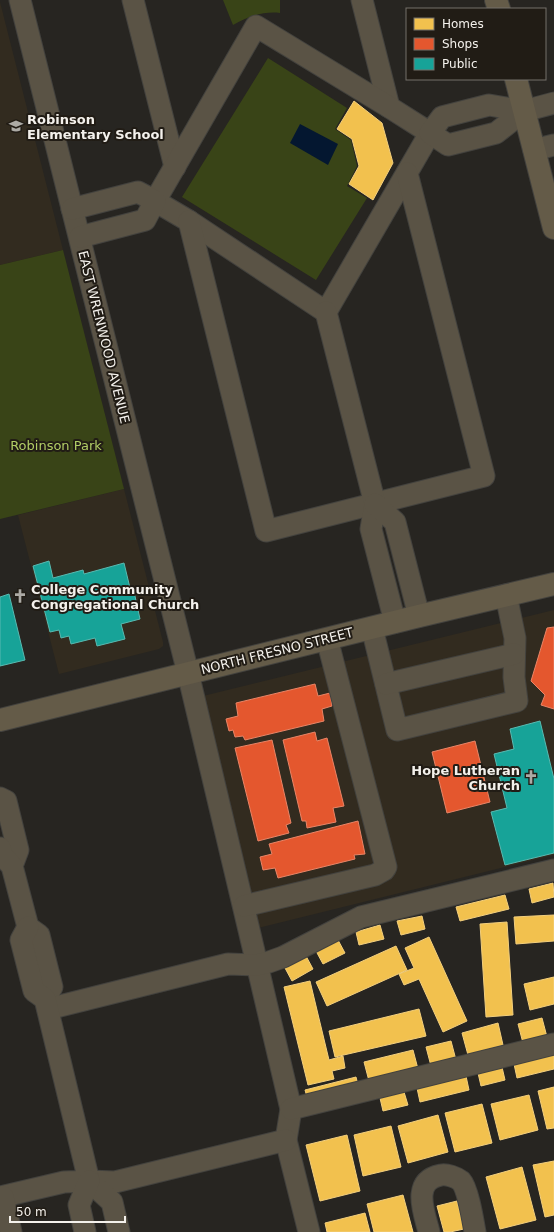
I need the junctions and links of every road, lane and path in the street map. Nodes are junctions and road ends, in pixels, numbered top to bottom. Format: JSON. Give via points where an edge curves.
{"nodes":[{"id":1,"x":20,"y":0,"type":"edge"},
{"id":2,"x":133,"y":0,"type":"edge"},
{"id":3,"x":362,"y":0,"type":"edge"},
{"id":4,"x":516,"y":80,"type":"edge"},
{"id":5,"x":554,"y":103,"type":"edge"},
{"id":6,"x":389,"y":107,"type":"junction"},
{"id":7,"x":524,"y":111,"type":"junction"},
{"id":8,"x":430,"y":133,"type":"junction"},
{"id":9,"x":544,"y":148,"type":"edge"},
{"id":10,"x":174,"y":167,"type":"junction"},
{"id":11,"x":407,"y":173,"type":"junction"},
{"id":12,"x":550,"y":199,"type":"edge"},
{"id":13,"x":155,"y":202,"type":"junction"},
{"id":14,"x":72,"y":209,"type":"junction"},
{"id":15,"x":189,"y":221,"type":"junction"},
{"id":16,"x":554,"y":228,"type":"edge"},
{"id":17,"x":80,"y":237,"type":"junction"},
{"id":18,"x":326,"y":312,"type":"junction"},
{"id":19,"x":375,"y":504,"type":"junction"},
{"id":20,"x":554,"y":584,"type":"edge"},
{"id":21,"x":506,"y":595,"type":"junction"},
{"id":22,"x":419,"y":616,"type":"junction"},
{"id":23,"x":394,"y":622,"type":"junction"},
{"id":24,"x":372,"y":628,"type":"junction"},
{"id":25,"x":327,"y":639,"type":"junction"},
{"id":26,"x":514,"y":654,"type":"junction"},
{"id":27,"x":188,"y":673,"type":"junction"},
{"id":28,"x":386,"y":684,"type":"junction"},
{"id":29,"x":0,"y":720,"type":"edge"},
{"id":30,"x":0,"y":798,"type":"edge"},
{"id":31,"x":0,"y":848,"type":"edge"},
{"id":32,"x":12,"y":866,"type":"junction"},
{"id":33,"x":554,"y":870,"type":"edge"},
{"id":34,"x":244,"y":906,"type":"junction"},
{"id":35,"x":257,"y":965,"type":"junction"},
{"id":36,"x":46,"y":1004,"type":"junction"},
{"id":37,"x":554,"y":1044,"type":"edge"},
{"id":38,"x":291,"y":1109,"type":"junction"},
{"id":39,"x":286,"y":1140,"type":"junction"},
{"id":40,"x":89,"y":1181,"type":"junction"},
{"id":41,"x":1,"y":1197,"type":"edge"},
{"id":42,"x":11,"y":1232,"type":"edge"},
{"id":43,"x":85,"y":1232,"type":"edge"},
{"id":44,"x":119,"y":1232,"type":"edge"},
{"id":45,"x":309,"y":1232,"type":"edge"},
{"id":46,"x":429,"y":1232,"type":"edge"},
{"id":47,"x":475,"y":1232,"type":"edge"}],
"edges":[{"from":1,"to":14,"type":"street","name":"EAST WRENWOOD AVENUE"},
{"from":2,"to":10,"type":"street"},
{"from":3,"to":6,"type":"street"},
{"from":4,"to":7,"type":"main road"},
{"from":5,"to":7,"type":"street"},
{"from":6,"to":8,"type":"street"},
{"from":6,"to":10,"type":"street","via":[[256,26]]},
{"from":7,"to":8,"type":"street","via":[[489,105],[442,117]]},
{"from":7,"to":8,"type":"street","via":[[496,133],[448,145]]},
{"from":7,"to":9,"type":"main road"},
{"from":8,"to":11,"type":"street"},
{"from":9,"to":12,"type":"main road"},
{"from":10,"to":13,"type":"street"},
{"from":11,"to":18,"type":"street"},
{"from":11,"to":19,"type":"street","via":[[484,476]]},
{"from":12,"to":16,"type":"main road"},
{"from":13,"to":14,"type":"street","via":[[138,192]]},
{"from":13,"to":15,"type":"street"},
{"from":13,"to":17,"type":"street","via":[[145,220]]},
{"from":14,"to":17,"type":"street","name":"EAST WRENWOOD AVENUE"},
{"from":15,"to":18,"type":"street"},
{"from":15,"to":19,"type":"street","via":[[266,531]]},
{"from":17,"to":27,"type":"street","name":"EAST WRENWOOD AVENUE"},
{"from":18,"to":19,"type":"street"},
{"from":19,"to":22,"type":"street","via":[[395,522]]},
{"from":19,"to":23,"type":"street","via":[[371,529]]},
{"from":20,"to":21,"type":"main road","name":"NORTH FRESNO STREET"},
{"from":21,"to":22,"type":"main road","name":"NORTH FRESNO STREET"},
{"from":21,"to":26,"type":"street","via":[[515,638]]},
{"from":22,"to":23,"type":"main road","name":"NORTH FRESNO STREET"},
{"from":23,"to":24,"type":"main road","name":"NORTH FRESNO STREET"},
{"from":24,"to":25,"type":"main road","name":"NORTH FRESNO STREET"},
{"from":24,"to":28,"type":"street"},
{"from":25,"to":27,"type":"main road","name":"NORTH FRESNO STREET"},
{"from":25,"to":34,"type":"street","via":[[386,867],[375,875]]},
{"from":26,"to":28,"type":"street"},
{"from":26,"to":28,"type":"street","via":[[517,701],[397,730]]},
{"from":27,"to":29,"type":"main road","name":"NORTH FRESNO STREET"},
{"from":27,"to":34,"type":"street","name":"EAST WRENWOOD AVENUE"},
{"from":30,"to":32,"type":"street","via":[[6,801],[18,850]]},
{"from":31,"to":32,"type":"street","via":[[2,855]]},
{"from":32,"to":36,"type":"street","via":[[28,927],[21,940],[34,991]]},
{"from":33,"to":35,"type":"street","via":[[361,917],[283,957]]},
{"from":34,"to":35,"type":"street","name":"EAST WRENWOOD AVENUE"},
{"from":35,"to":36,"type":"street","via":[[228,964]]},
{"from":35,"to":38,"type":"street","name":"EAST WRENWOOD AVENUE"},
{"from":36,"to":40,"type":"street"},
{"from":37,"to":38,"type":"street"},
{"from":38,"to":39,"type":"street"},
{"from":39,"to":40,"type":"street","via":[[115,1182]]},
{"from":39,"to":45,"type":"street"},
{"from":40,"to":41,"type":"street","via":[[64,1182]]},
{"from":40,"to":43,"type":"street","via":[[79,1204]]},
{"from":40,"to":44,"type":"street","via":[[112,1202]]},
{"from":41,"to":42,"type":"street"},
{"from":46,"to":47,"type":"street","via":[[421,1193],[428,1181],[445,1174],[460,1181],[465,1189]]}]}
